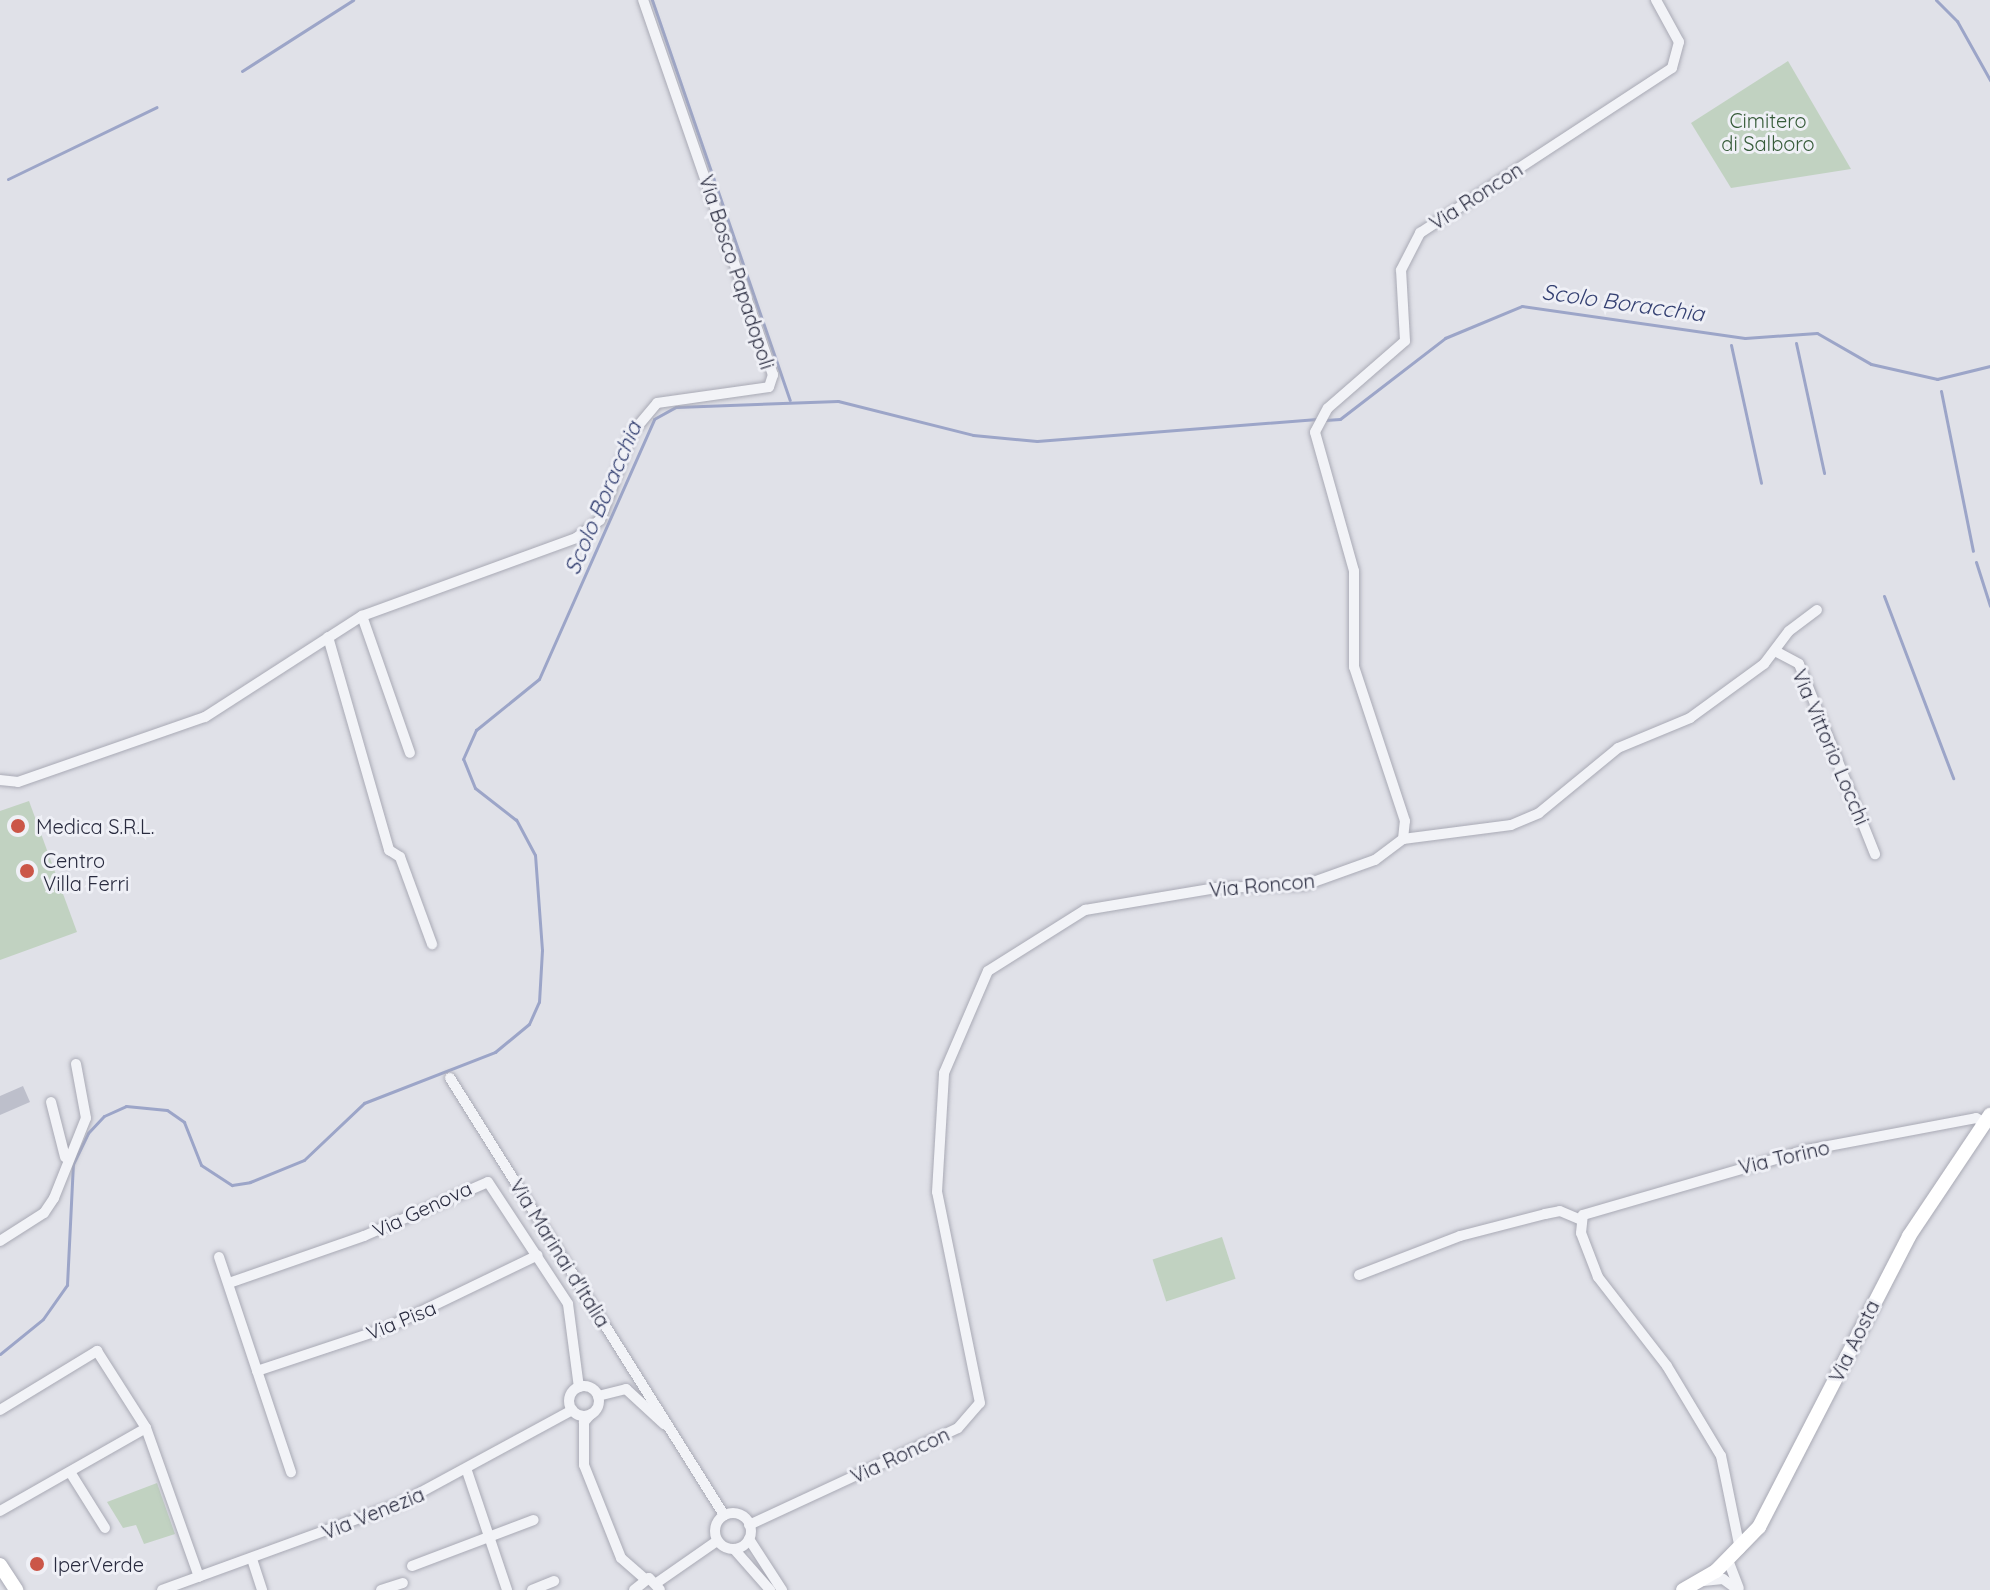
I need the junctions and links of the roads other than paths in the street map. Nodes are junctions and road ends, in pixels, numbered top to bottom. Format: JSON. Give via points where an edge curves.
{"nodes":[{"id":1,"x":643,"y":0,"type":"edge"},
{"id":2,"x":1656,"y":0,"type":"edge"},
{"id":3,"x":1817,"y":610,"type":"dead end"},
{"id":4,"x":362,"y":616,"type":"junction"},
{"id":5,"x":328,"y":637,"type":"junction"},
{"id":6,"x":1775,"y":651,"type":"junction"},
{"id":7,"x":410,"y":753,"type":"dead end"},
{"id":8,"x":0,"y":780,"type":"edge"},
{"id":9,"x":1403,"y":839,"type":"junction"},
{"id":10,"x":1875,"y":854,"type":"dead end"},
{"id":11,"x":432,"y":944,"type":"dead end"},
{"id":12,"x":76,"y":1064,"type":"dead end"},
{"id":13,"x":450,"y":1078,"type":"dead end"},
{"id":14,"x":51,"y":1102,"type":"dead end"},
{"id":15,"x":1987,"y":1118,"type":"edge"},
{"id":16,"x":65,"y":1159,"type":"junction"},
{"id":17,"x":1581,"y":1220,"type":"junction"},
{"id":18,"x":0,"y":1241,"type":"edge"},
{"id":19,"x":538,"y":1255,"type":"junction"},
{"id":20,"x":219,"y":1257,"type":"dead end"},
{"id":21,"x":1359,"y":1275,"type":"dead end"},
{"id":22,"x":229,"y":1283,"type":"junction"},
{"id":23,"x":257,"y":1371,"type":"junction"},
{"id":24,"x":579,"y":1387,"type":"junction"},
{"id":25,"x":598,"y":1396,"type":"junction"},
{"id":26,"x":0,"y":1410,"type":"edge"},
{"id":27,"x":572,"y":1410,"type":"junction"},
{"id":28,"x":591,"y":1414,"type":"junction"},
{"id":29,"x":670,"y":1427,"type":"junction"},
{"id":30,"x":146,"y":1428,"type":"junction"},
{"id":31,"x":467,"y":1471,"type":"junction"},
{"id":32,"x":70,"y":1472,"type":"junction"},
{"id":33,"x":291,"y":1472,"type":"dead end"},
{"id":34,"x":0,"y":1511,"type":"edge"},
{"id":35,"x":724,"y":1515,"type":"junction"},
{"id":36,"x":534,"y":1520,"type":"dead end"},
{"id":37,"x":749,"y":1525,"type":"junction"},
{"id":38,"x":105,"y":1528,"type":"dead end"},
{"id":39,"x":489,"y":1537,"type":"junction"},
{"id":40,"x":749,"y":1539,"type":"junction"},
{"id":41,"x":717,"y":1541,"type":"junction"},
{"id":42,"x":734,"y":1549,"type":"junction"},
{"id":43,"x":1740,"y":1549,"type":"junction"},
{"id":44,"x":252,"y":1559,"type":"junction"},
{"id":45,"x":1728,"y":1560,"type":"junction"},
{"id":46,"x":0,"y":1565,"type":"edge"},
{"id":47,"x":412,"y":1566,"type":"dead end"},
{"id":48,"x":199,"y":1577,"type":"junction"},
{"id":49,"x":644,"y":1578,"type":"junction"},
{"id":50,"x":554,"y":1581,"type":"dead end"},
{"id":51,"x":1701,"y":1581,"type":"junction"},
{"id":52,"x":403,"y":1583,"type":"dead end"},
{"id":53,"x":659,"y":1586,"type":"edge"},
{"id":54,"x":16,"y":1590,"type":"edge"},
{"id":55,"x":162,"y":1590,"type":"edge"},
{"id":56,"x":262,"y":1590,"type":"edge"},
{"id":57,"x":383,"y":1590,"type":"edge"},
{"id":58,"x":507,"y":1590,"type":"edge"},
{"id":59,"x":532,"y":1590,"type":"edge"},
{"id":60,"x":634,"y":1590,"type":"edge"},
{"id":61,"x":770,"y":1590,"type":"edge"},
{"id":62,"x":782,"y":1590,"type":"edge"},
{"id":63,"x":1683,"y":1590,"type":"edge"},
{"id":64,"x":1738,"y":1590,"type":"edge"}],
"edges":[{"from":1,"to":4,"type":"street","name":"Via Bosco Papadopoli","via":[[773,375],[769,387],[657,403],[632,433],[610,501],[592,529]]},
{"from":2,"to":9,"type":"street","name":"Via Roncon","via":[[1679,42],[1672,68],[1420,233],[1401,270],[1405,341],[1320,419],[1317,456],[1354,571],[1354,667],[1405,821]]},
{"from":3,"to":6,"type":"street","name":"Via Vittorio Locchi","via":[[1789,631]]},
{"from":4,"to":5,"type":"street","name":"Via Bosco Papadopoli"},
{"from":4,"to":7,"type":"street"},
{"from":5,"to":8,"type":"street","name":"Via Bosco Papadopoli","via":[[205,717],[27,779]]},
{"from":5,"to":11,"type":"street","via":[[389,850],[400,857]]},
{"from":6,"to":9,"type":"street","name":"Via Vittorio Locchi","via":[[1690,718],[1618,748],[1539,813],[1498,828]]},
{"from":6,"to":10,"type":"street","name":"Via Vittorio Locchi","via":[[1799,664]]},
{"from":9,"to":37,"type":"street","name":"Via Roncon","via":[[1375,860],[1305,885],[1216,888],[1085,910],[988,971],[944,1073],[937,1192],[980,1403],[958,1428]]},
{"from":12,"to":16,"type":"street","via":[[86,1118]]},
{"from":13,"to":29,"type":"street","name":"Via Marinai d'Italia"},
{"from":14,"to":16,"type":"street"},
{"from":15,"to":17,"type":"street","name":"Via Torino","via":[[1807,1150],[1596,1206]]},
{"from":15,"to":43,"type":"street","name":"Via Aosta","via":[[1909,1236],[1776,1500]]},
{"from":16,"to":18,"type":"street","via":[[49,1206]]},
{"from":17,"to":21,"type":"street","via":[[1560,1211],[1545,1214],[1460,1236]]},
{"from":17,"to":43,"type":"street","via":[[1598,1277],[1709,1430],[1728,1478]]},
{"from":19,"to":22,"type":"street","name":"Via Genova","via":[[495,1186],[480,1181],[364,1236]]},
{"from":19,"to":23,"type":"street","name":"Via Pisa","via":[[389,1327]]},
{"from":19,"to":24,"type":"street","name":"Via Genova","via":[[568,1304]]},
{"from":20,"to":22,"type":"street"},
{"from":22,"to":23,"type":"street"},
{"from":23,"to":33,"type":"street"},
{"from":24,"to":25,"type":"street"},
{"from":24,"to":27,"type":"street","via":[[570,1396]]},
{"from":25,"to":28,"type":"street"},
{"from":25,"to":29,"type":"street","name":"Via Marinai d'Italia","via":[[626,1389]]},
{"from":26,"to":30,"type":"street","via":[[97,1351]]},
{"from":27,"to":28,"type":"street"},
{"from":27,"to":31,"type":"street","name":"Via Venezia"},
{"from":28,"to":49,"type":"street","via":[[584,1422],[584,1465],[621,1558]]},
{"from":29,"to":35,"type":"street","name":"Via Marinai d'Italia"},
{"from":30,"to":32,"type":"street"},
{"from":30,"to":48,"type":"street"},
{"from":31,"to":39,"type":"street"},
{"from":31,"to":44,"type":"street","name":"Via Venezia","via":[[361,1520]]},
{"from":32,"to":34,"type":"street"},
{"from":32,"to":38,"type":"street"},
{"from":35,"to":37,"type":"street","via":[[741,1515]]},
{"from":35,"to":41,"type":"street","via":[[715,1527]]},
{"from":36,"to":39,"type":"street"},
{"from":37,"to":40,"type":"street"},
{"from":39,"to":47,"type":"street"},
{"from":39,"to":58,"type":"street"},
{"from":40,"to":42,"type":"street"},
{"from":40,"to":62,"type":"street"},
{"from":41,"to":42,"type":"street"},
{"from":41,"to":53,"type":"street"},
{"from":42,"to":61,"type":"street"},
{"from":43,"to":45,"type":"street","name":"Via Aosta"},
{"from":44,"to":48,"type":"street","name":"Via Venezia"},
{"from":44,"to":56,"type":"street"},
{"from":45,"to":51,"type":"street"},
{"from":45,"to":64,"type":"street"},
{"from":46,"to":54,"type":"street"},
{"from":48,"to":55,"type":"street","name":"Via Venezia"},
{"from":49,"to":53,"type":"street"},
{"from":49,"to":60,"type":"street"},
{"from":50,"to":59,"type":"street"},
{"from":51,"to":63,"type":"street"},
{"from":51,"to":64,"type":"street","via":[[1723,1579]]},
{"from":52,"to":57,"type":"street"}]}
